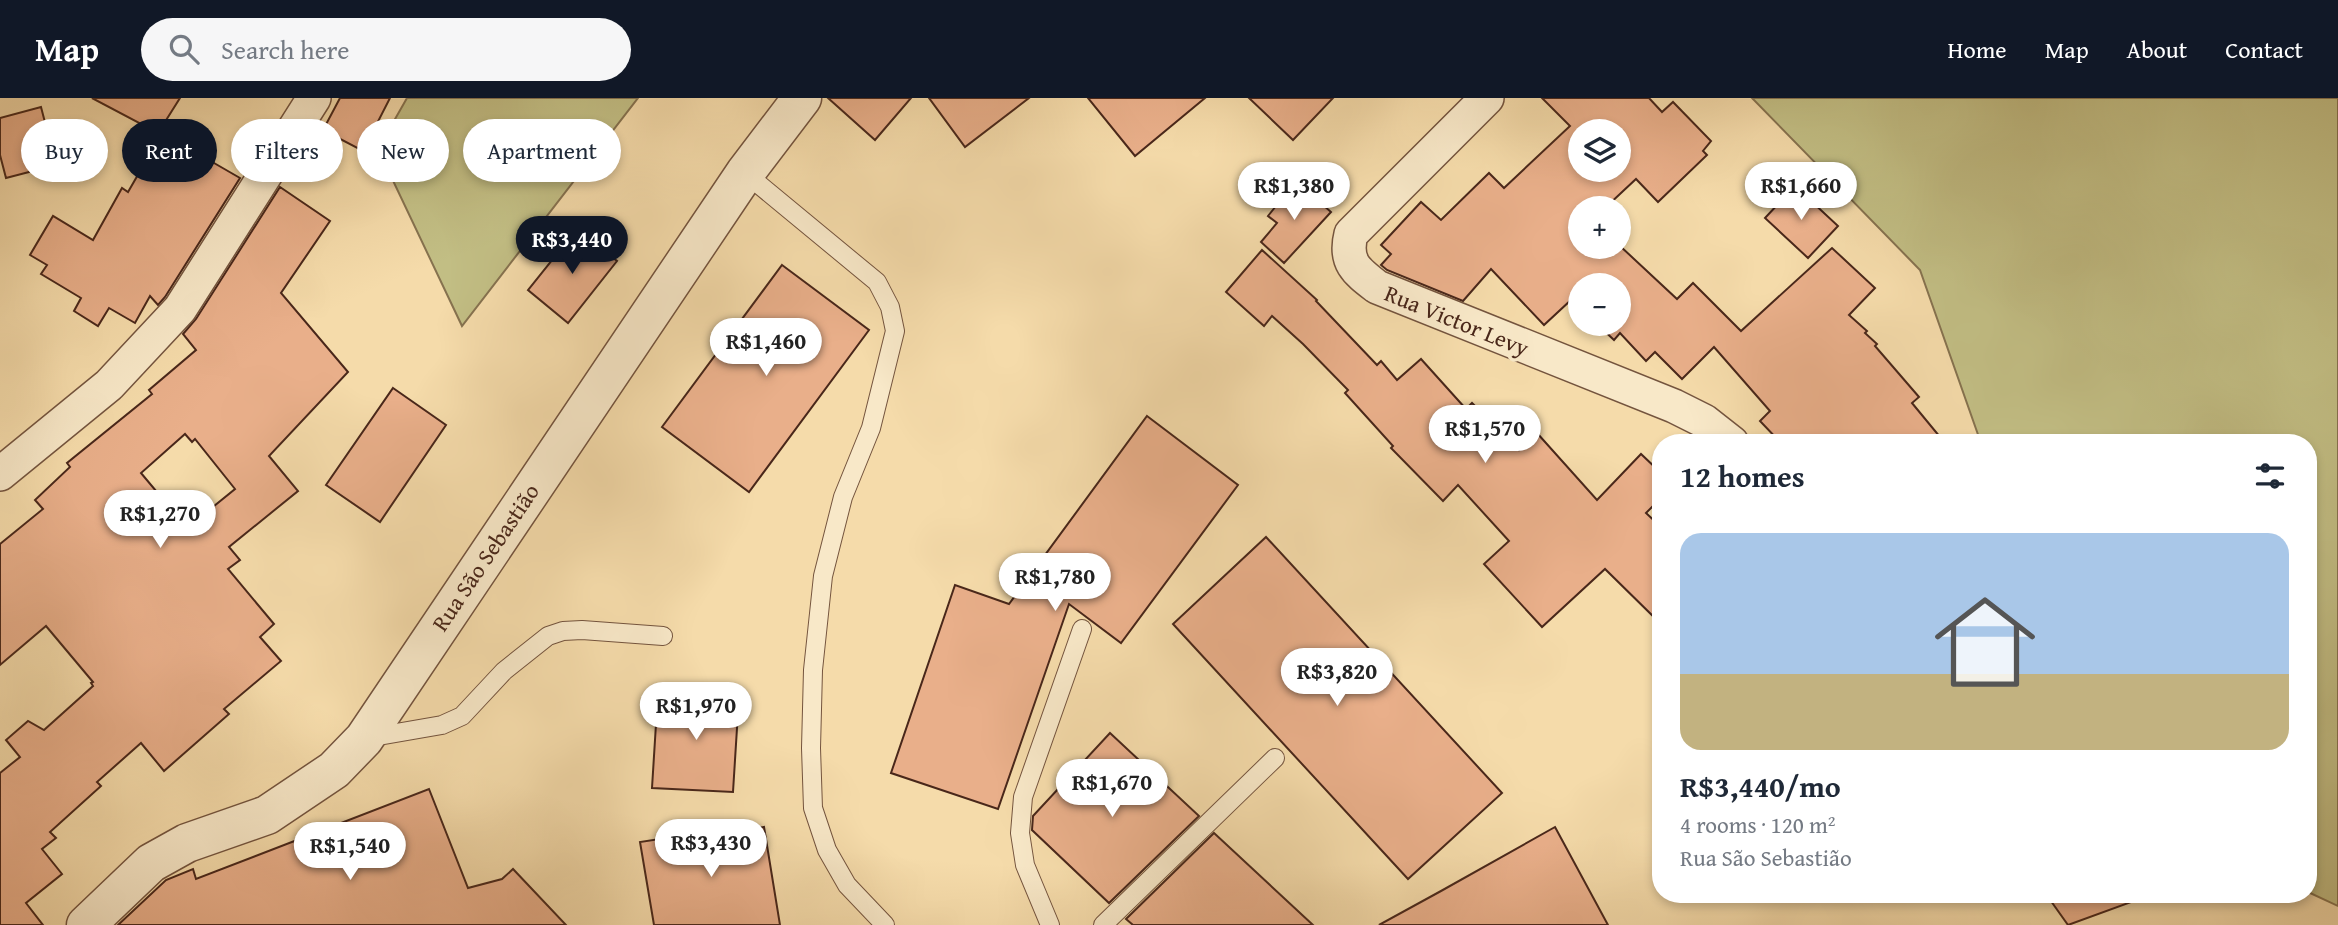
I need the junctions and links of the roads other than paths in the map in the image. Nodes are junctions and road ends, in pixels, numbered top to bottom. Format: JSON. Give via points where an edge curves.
{"nodes":[{"id":1,"x":314,"y":98,"type":"edge"},
{"id":2,"x":802,"y":98,"type":"edge"},
{"id":3,"x":1487,"y":98,"type":"edge"},
{"id":4,"x":745,"y":173,"type":"junction"},
{"id":5,"x":1721,"y":434,"type":"edge"},
{"id":6,"x":0,"y":474,"type":"edge"},
{"id":7,"x":1082,"y":629,"type":"dead end"},
{"id":8,"x":663,"y":636,"type":"dead end"},
{"id":9,"x":364,"y":738,"type":"junction"},
{"id":10,"x":1275,"y":758,"type":"dead end"},
{"id":11,"x":86,"y":925,"type":"edge"},
{"id":12,"x":885,"y":925,"type":"edge"},
{"id":13,"x":1049,"y":925,"type":"edge"},
{"id":14,"x":1103,"y":925,"type":"edge"}],
"edges":[{"from":1,"to":6,"type":"street","via":[[180,309],[109,385]]},
{"from":2,"to":4,"type":"street","name":"Rua São Sebastião"},
{"from":3,"to":5,"type":"street","name":"Rua Victor Levy","via":[[1351,234],[1349,260],[1377,287],[1674,406]]},
{"from":4,"to":9,"type":"street","name":"Rua São Sebastião"},
{"from":4,"to":12,"type":"lane","via":[[877,282],[890,307],[895,331],[871,428],[843,497],[823,576],[811,748],[813,808],[827,850],[847,885]]},
{"from":7,"to":13,"type":"lane","via":[[1023,797],[1020,833],[1025,864]]},
{"from":8,"to":9,"type":"lane","via":[[582,630],[548,636],[504,671],[462,716],[442,725]]},
{"from":9,"to":11,"type":"street","name":"Rua São Sebastião","via":[[334,770],[267,816],[187,843],[151,863]]},
{"from":10,"to":14,"type":"lane"}]}
